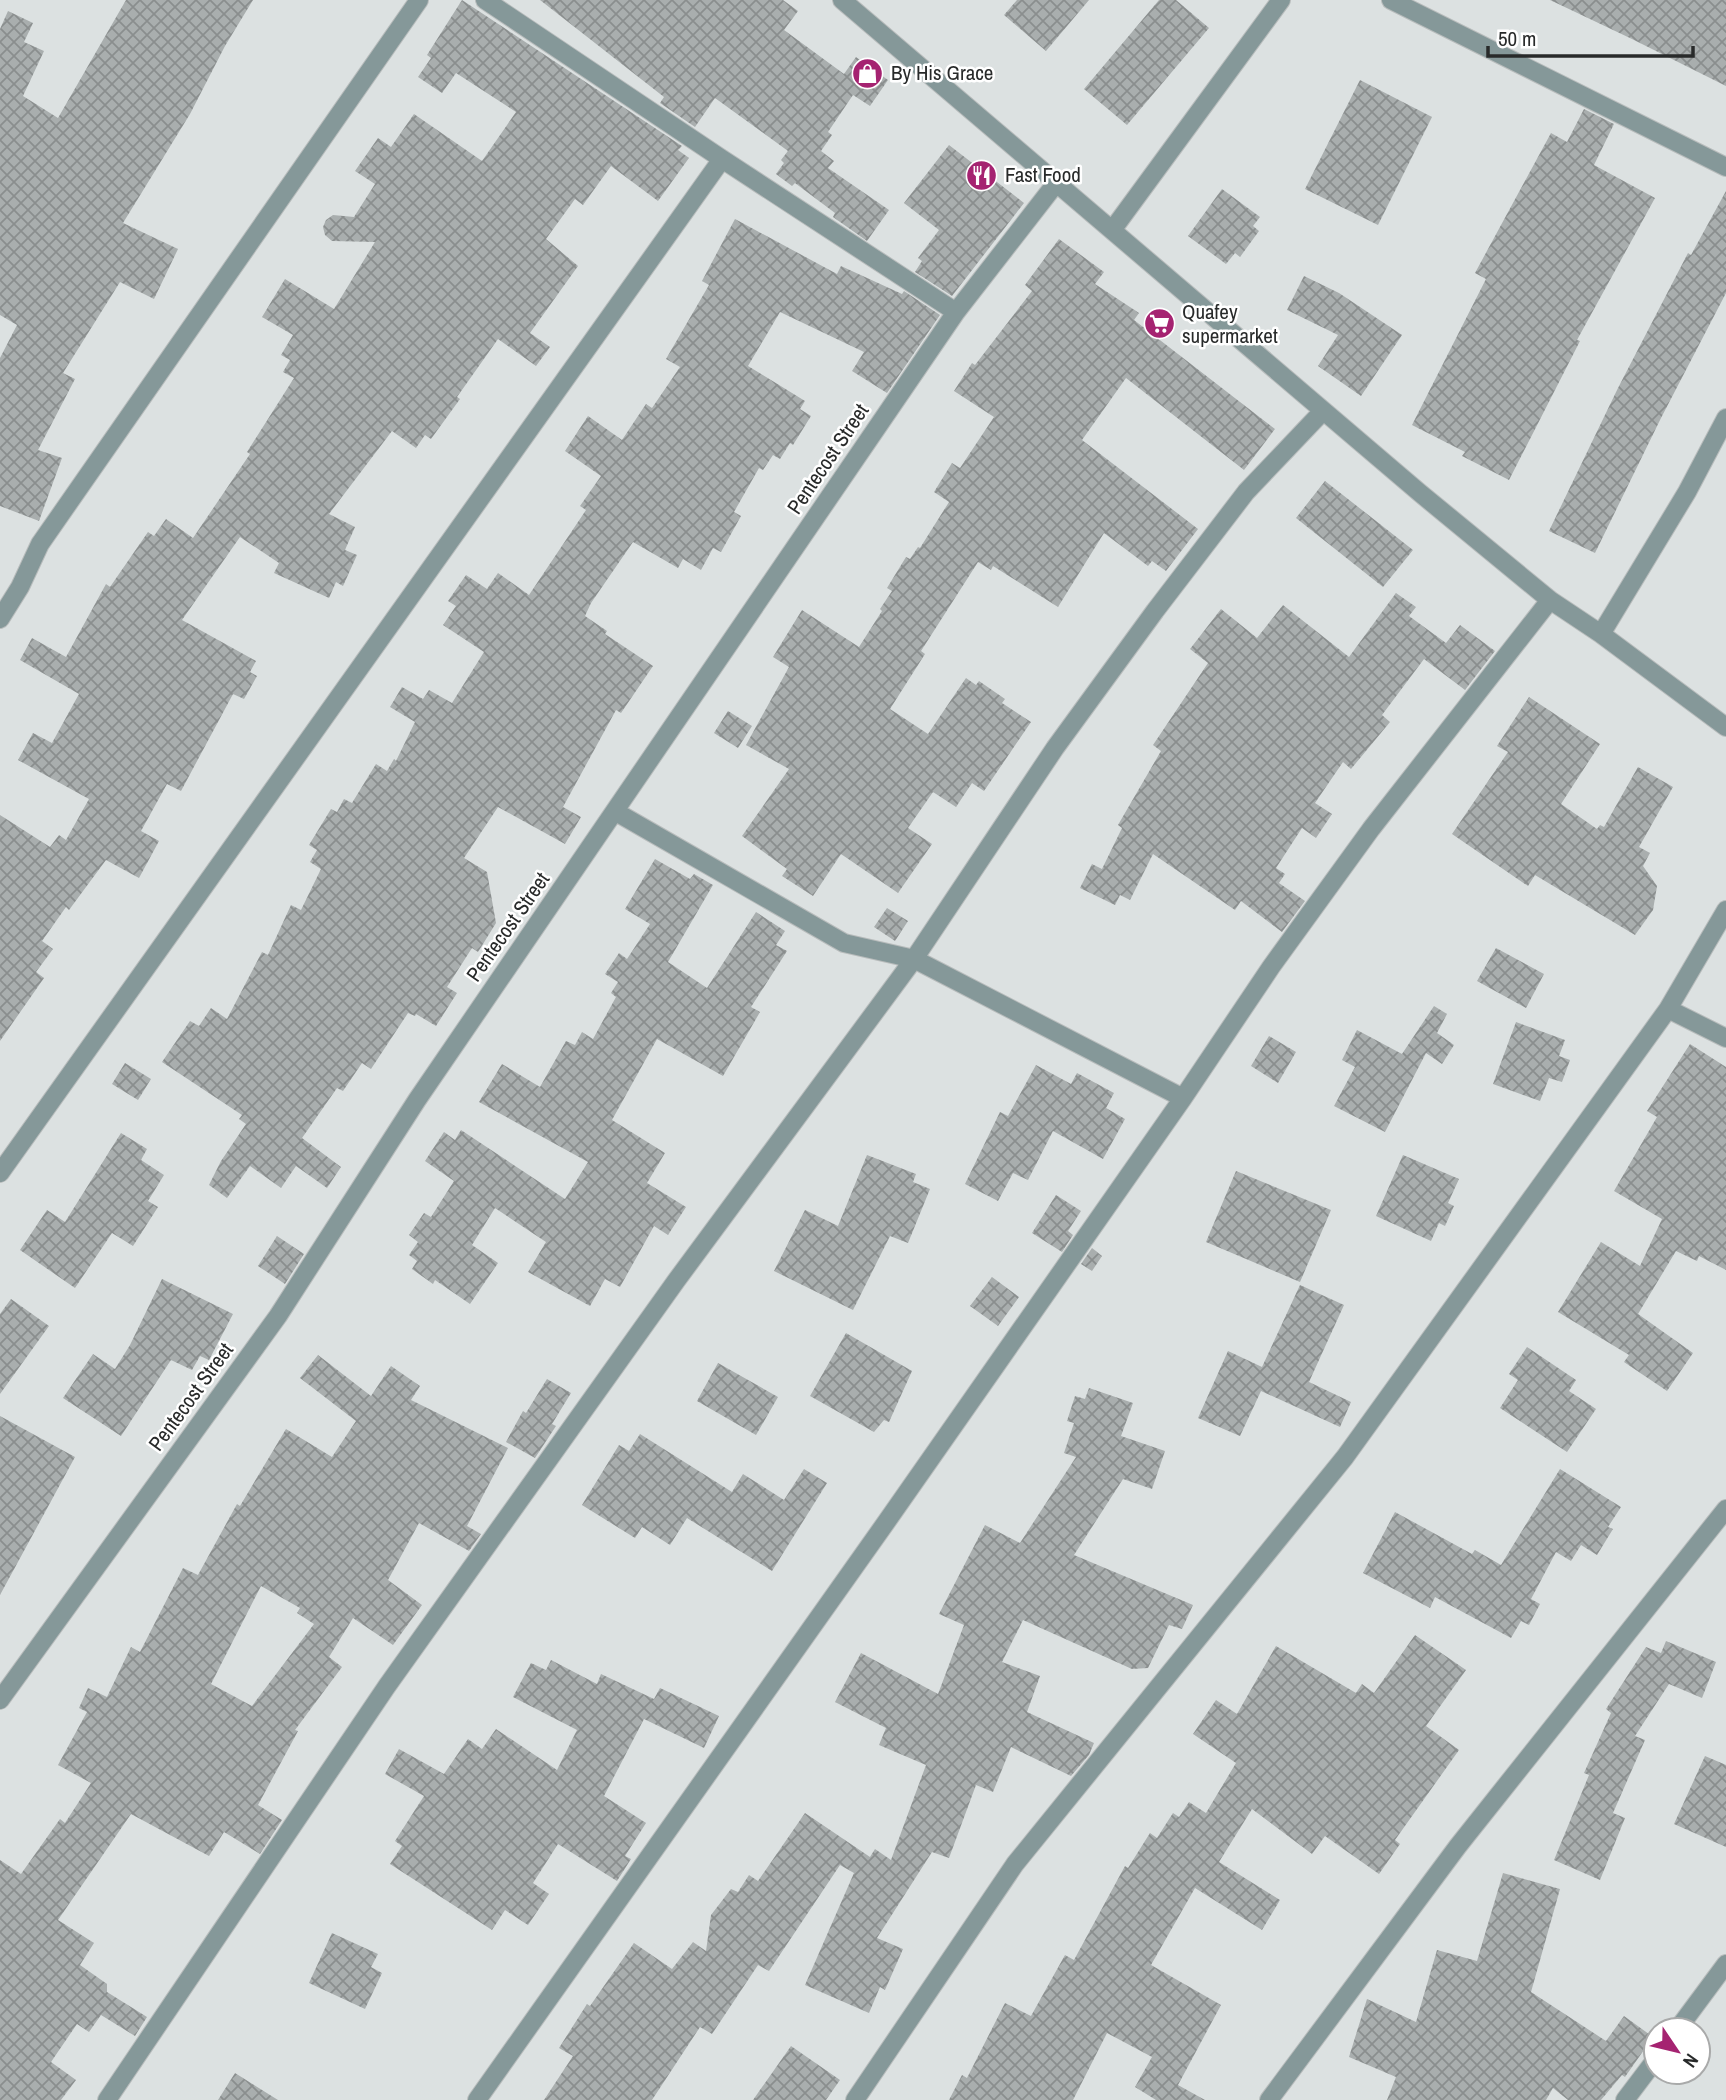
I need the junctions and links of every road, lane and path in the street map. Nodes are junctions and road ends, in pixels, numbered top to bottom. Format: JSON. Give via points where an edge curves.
{"nodes":[{"id":1,"x":419,"y":0,"type":"edge"},
{"id":2,"x":485,"y":0,"type":"edge"},
{"id":3,"x":842,"y":0,"type":"edge"},
{"id":4,"x":1281,"y":0,"type":"edge"},
{"id":5,"x":1391,"y":0,"type":"edge"},
{"id":6,"x":722,"y":159,"type":"junction"},
{"id":7,"x":1726,"y":167,"type":"edge"},
{"id":8,"x":1057,"y":182,"type":"junction"},
{"id":9,"x":1113,"y":229,"type":"junction"},
{"id":10,"x":956,"y":312,"type":"junction"},
{"id":11,"x":1323,"y":411,"type":"junction"},
{"id":12,"x":1726,"y":418,"type":"edge"},
{"id":13,"x":1550,"y":600,"type":"junction"},
{"id":14,"x":0,"y":619,"type":"edge"},
{"id":15,"x":1601,"y":634,"type":"junction"},
{"id":16,"x":1726,"y":727,"type":"edge"},
{"id":17,"x":616,"y":812,"type":"junction"},
{"id":18,"x":1726,"y":910,"type":"edge"},
{"id":19,"x":914,"y":960,"type":"junction"},
{"id":20,"x":1668,"y":1009,"type":"junction"},
{"id":21,"x":1726,"y":1038,"type":"edge"},
{"id":22,"x":1183,"y":1098,"type":"junction"},
{"id":23,"x":0,"y":1172,"type":"edge"},
{"id":24,"x":1726,"y":1509,"type":"edge"},
{"id":25,"x":0,"y":1700,"type":"edge"},
{"id":26,"x":1726,"y":1964,"type":"edge"},
{"id":27,"x":1687,"y":2016,"type":"edge"},
{"id":28,"x":1642,"y":2078,"type":"edge"},
{"id":29,"x":107,"y":2100,"type":"edge"},
{"id":30,"x":477,"y":2100,"type":"edge"},
{"id":31,"x":855,"y":2100,"type":"edge"},
{"id":32,"x":1269,"y":2100,"type":"edge"},
{"id":33,"x":1625,"y":2100,"type":"edge"}],
"edges":[{"from":1,"to":14,"type":"street","via":[[40,544]]},
{"from":2,"to":6,"type":"street"},
{"from":3,"to":8,"type":"street"},
{"from":4,"to":9,"type":"street"},
{"from":5,"to":7,"type":"street"},
{"from":6,"to":10,"type":"street"},
{"from":6,"to":23,"type":"street"},
{"from":8,"to":9,"type":"street"},
{"from":8,"to":10,"type":"street","name":"Pentecost Street"},
{"from":9,"to":11,"type":"street"},
{"from":10,"to":17,"type":"street","name":"Pentecost Street"},
{"from":11,"to":13,"type":"street"},
{"from":11,"to":19,"type":"street","via":[[1247,492],[1155,611],[1055,748]]},
{"from":12,"to":15,"type":"street"},
{"from":13,"to":15,"type":"street"},
{"from":13,"to":22,"type":"street","via":[[1371,829]]},
{"from":15,"to":16,"type":"street"},
{"from":17,"to":19,"type":"street","via":[[844,943]]},
{"from":17,"to":25,"type":"street","name":"Pentecost Street","via":[[417,1100],[278,1316]]},
{"from":18,"to":20,"type":"street"},
{"from":19,"to":22,"type":"street"},
{"from":19,"to":29,"type":"street","via":[[676,1281],[395,1674]]},
{"from":20,"to":21,"type":"street"},
{"from":20,"to":31,"type":"street","via":[[1345,1457],[1015,1864]]},
{"from":22,"to":30,"type":"street"},
{"from":24,"to":32,"type":"street","via":[[1458,1846]]},
{"from":26,"to":27,"type":"street"},
{"from":28,"to":33,"type":"street"}]}
